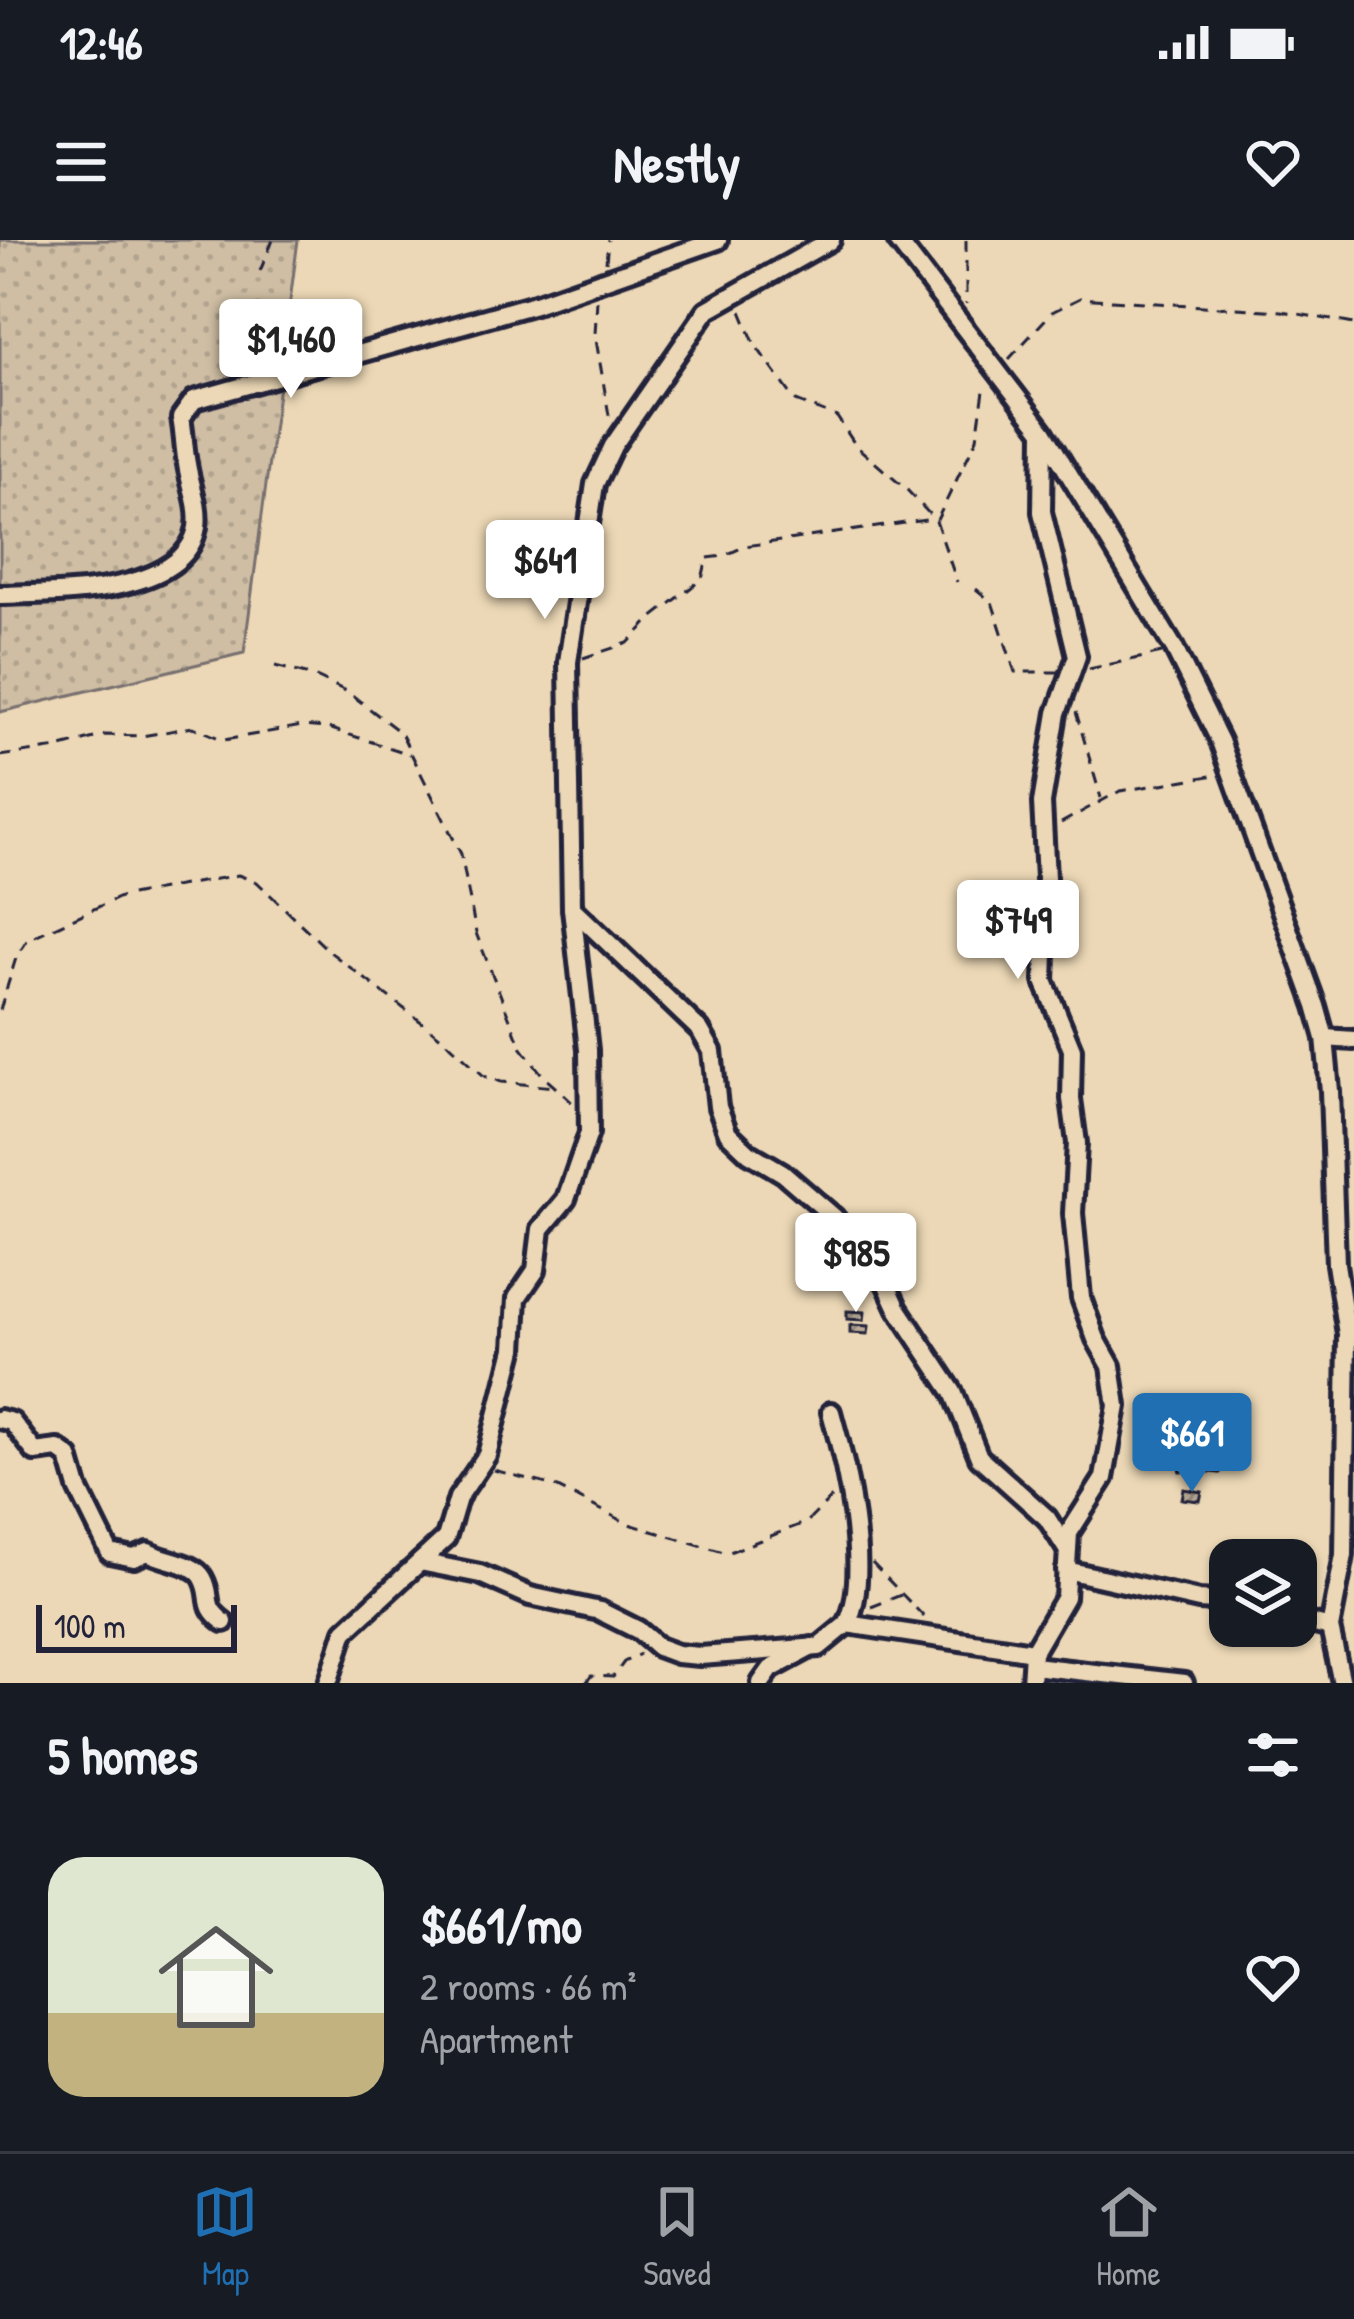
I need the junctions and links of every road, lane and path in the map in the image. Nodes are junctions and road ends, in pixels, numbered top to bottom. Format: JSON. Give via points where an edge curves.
{"nodes":[{"id":1,"x":273,"y":240,"type":"edge"},
{"id":2,"x":608,"y":240,"type":"edge"},
{"id":3,"x":718,"y":240,"type":"edge"},
{"id":4,"x":831,"y":240,"type":"edge"},
{"id":5,"x":898,"y":240,"type":"edge"},
{"id":6,"x":966,"y":240,"type":"edge"},
{"id":7,"x":260,"y":272,"type":"dead end"},
{"id":8,"x":600,"y":280,"type":"junction"},
{"id":9,"x":729,"y":295,"type":"junction"},
{"id":10,"x":1354,"y":324,"type":"edge"},
{"id":11,"x":966,"y":328,"type":"junction"},
{"id":12,"x":986,"y":352,"type":"junction"},
{"id":13,"x":1000,"y":369,"type":"junction"},
{"id":14,"x":1043,"y":431,"type":"junction"},
{"id":15,"x":613,"y":446,"type":"junction"},
{"id":16,"x":934,"y":520,"type":"junction"},
{"id":17,"x":956,"y":581,"type":"dead end"},
{"id":18,"x":976,"y":589,"type":"dead end"},
{"id":19,"x":0,"y":595,"type":"edge"},
{"id":20,"x":1174,"y":648,"type":"junction"},
{"id":21,"x":568,"y":662,"type":"junction"},
{"id":22,"x":275,"y":666,"type":"dead end"},
{"id":23,"x":1071,"y":675,"type":"junction"},
{"id":24,"x":412,"y":754,"type":"junction"},
{"id":25,"x":0,"y":756,"type":"edge"},
{"id":26,"x":1230,"y":773,"type":"junction"},
{"id":27,"x":1101,"y":798,"type":"junction"},
{"id":28,"x":1042,"y":830,"type":"junction"},
{"id":29,"x":572,"y":908,"type":"junction"},
{"id":30,"x":0,"y":1010,"type":"edge"},
{"id":31,"x":1324,"y":1038,"type":"junction"},
{"id":32,"x":1354,"y":1040,"type":"edge"},
{"id":33,"x":555,"y":1087,"type":"junction"},
{"id":34,"x":589,"y":1117,"type":"junction"},
{"id":35,"x":831,"y":1412,"type":"dead end"},
{"id":36,"x":0,"y":1418,"type":"edge"},
{"id":37,"x":480,"y":1465,"type":"junction"},
{"id":38,"x":847,"y":1480,"type":"junction"},
{"id":39,"x":1350,"y":1489,"type":"edge"},
{"id":40,"x":854,"y":1545,"type":"junction"},
{"id":41,"x":1066,"y":1548,"type":"junction"},
{"id":42,"x":421,"y":1562,"type":"junction"},
{"id":43,"x":1066,"y":1570,"type":"junction"},
{"id":44,"x":903,"y":1595,"type":"junction"},
{"id":45,"x":1209,"y":1601,"type":"edge"},
{"id":46,"x":224,"y":1622,"type":"dead end"},
{"id":47,"x":848,"y":1624,"type":"junction"},
{"id":48,"x":1317,"y":1625,"type":"edge"},
{"id":49,"x":1330,"y":1628,"type":"junction"},
{"id":50,"x":943,"y":1637,"type":"junction"},
{"id":51,"x":658,"y":1647,"type":"junction"},
{"id":52,"x":812,"y":1647,"type":"junction"},
{"id":53,"x":1032,"y":1667,"type":"edge"},
{"id":54,"x":328,"y":1683,"type":"edge"},
{"id":55,"x":586,"y":1683,"type":"edge"},
{"id":56,"x":760,"y":1683,"type":"edge"},
{"id":57,"x":1184,"y":1683,"type":"edge"},
{"id":58,"x":1342,"y":1683,"type":"edge"}],
"edges":[{"from":1,"to":7,"type":"path"},
{"from":2,"to":8,"type":"path"},
{"from":3,"to":8,"type":"street"},
{"from":4,"to":9,"type":"street"},
{"from":5,"to":11,"type":"street"},
{"from":6,"to":11,"type":"path"},
{"from":8,"to":15,"type":"path","via":[[595,334]]},
{"from":8,"to":19,"type":"street","via":[[194,400],[181,418],[197,508],[185,553],[139,580]]},
{"from":9,"to":15,"type":"street","via":[[707,310]]},
{"from":9,"to":16,"type":"path","via":[[796,401],[837,417],[856,446]]},
{"from":10,"to":13,"type":"path","via":[[1282,311],[1080,298],[1052,312]]},
{"from":11,"to":12,"type":"street"},
{"from":12,"to":13,"type":"street"},
{"from":12,"to":16,"type":"path","via":[[977,437]]},
{"from":13,"to":14,"type":"street"},
{"from":14,"to":20,"type":"street"},
{"from":14,"to":23,"type":"street","via":[[1042,512],[1077,656]]},
{"from":15,"to":21,"type":"street","via":[[595,484]]},
{"from":16,"to":17,"type":"path"},
{"from":16,"to":21,"type":"path","via":[[706,558],[702,579],[628,643]]},
{"from":18,"to":23,"type":"path","via":[[992,602],[1015,672]]},
{"from":20,"to":23,"type":"path"},
{"from":20,"to":26,"type":"street"},
{"from":21,"to":29,"type":"street"},
{"from":22,"to":24,"type":"path","via":[[348,692],[401,733]]},
{"from":23,"to":27,"type":"path"},
{"from":23,"to":28,"type":"street","via":[[1051,746]]},
{"from":24,"to":25,"type":"path","via":[[302,726],[224,740],[185,727],[94,736]]},
{"from":24,"to":33,"type":"path","via":[[461,854],[476,933],[521,1047]]},
{"from":26,"to":27,"type":"path"},
{"from":26,"to":31,"type":"street"},
{"from":27,"to":28,"type":"path"},
{"from":28,"to":41,"type":"street","via":[[1044,981],[1073,1059],[1082,1298],[1112,1366],[1117,1406],[1104,1478]]},
{"from":29,"to":34,"type":"street"},
{"from":29,"to":41,"type":"street","via":[[700,1030],[712,1051],[728,1132],[834,1217],[953,1392],[979,1457],[1046,1518]]},
{"from":30,"to":33,"type":"path","via":[[28,939],[128,895],[238,875],[484,1076]]},
{"from":31,"to":32,"type":"street"},
{"from":31,"to":39,"type":"street"},
{"from":33,"to":34,"type":"path"},
{"from":34,"to":37,"type":"street","via":[[566,1199],[541,1228],[536,1270],[517,1298],[506,1386]]},
{"from":35,"to":38,"type":"street"},
{"from":36,"to":46,"type":"street","via":[[35,1452],[69,1456],[110,1553],[148,1552],[195,1571],[208,1607]]},
{"from":37,"to":38,"type":"path","via":[[554,1486],[629,1525],[727,1553],[807,1522]]},
{"from":37,"to":42,"type":"street","via":[[458,1498],[446,1538]]},
{"from":38,"to":40,"type":"street"},
{"from":39,"to":49,"type":"street"},
{"from":40,"to":44,"type":"path"},
{"from":40,"to":47,"type":"street","via":[[857,1593]]},
{"from":41,"to":43,"type":"street"},
{"from":42,"to":51,"type":"street","via":[[600,1611]]},
{"from":42,"to":54,"type":"street","via":[[345,1631]]},
{"from":43,"to":45,"type":"street"},
{"from":43,"to":53,"type":"street","via":[[1065,1597]]},
{"from":44,"to":47,"type":"path"},
{"from":44,"to":50,"type":"path"},
{"from":47,"to":50,"type":"street"},
{"from":47,"to":52,"type":"street"},
{"from":48,"to":49,"type":"street"},
{"from":49,"to":58,"type":"street"},
{"from":50,"to":53,"type":"street"},
{"from":51,"to":52,"type":"street","via":[[700,1656]]},
{"from":51,"to":55,"type":"path","via":[[624,1662],[613,1677]]},
{"from":52,"to":56,"type":"street"},
{"from":53,"to":57,"type":"street"}]}
